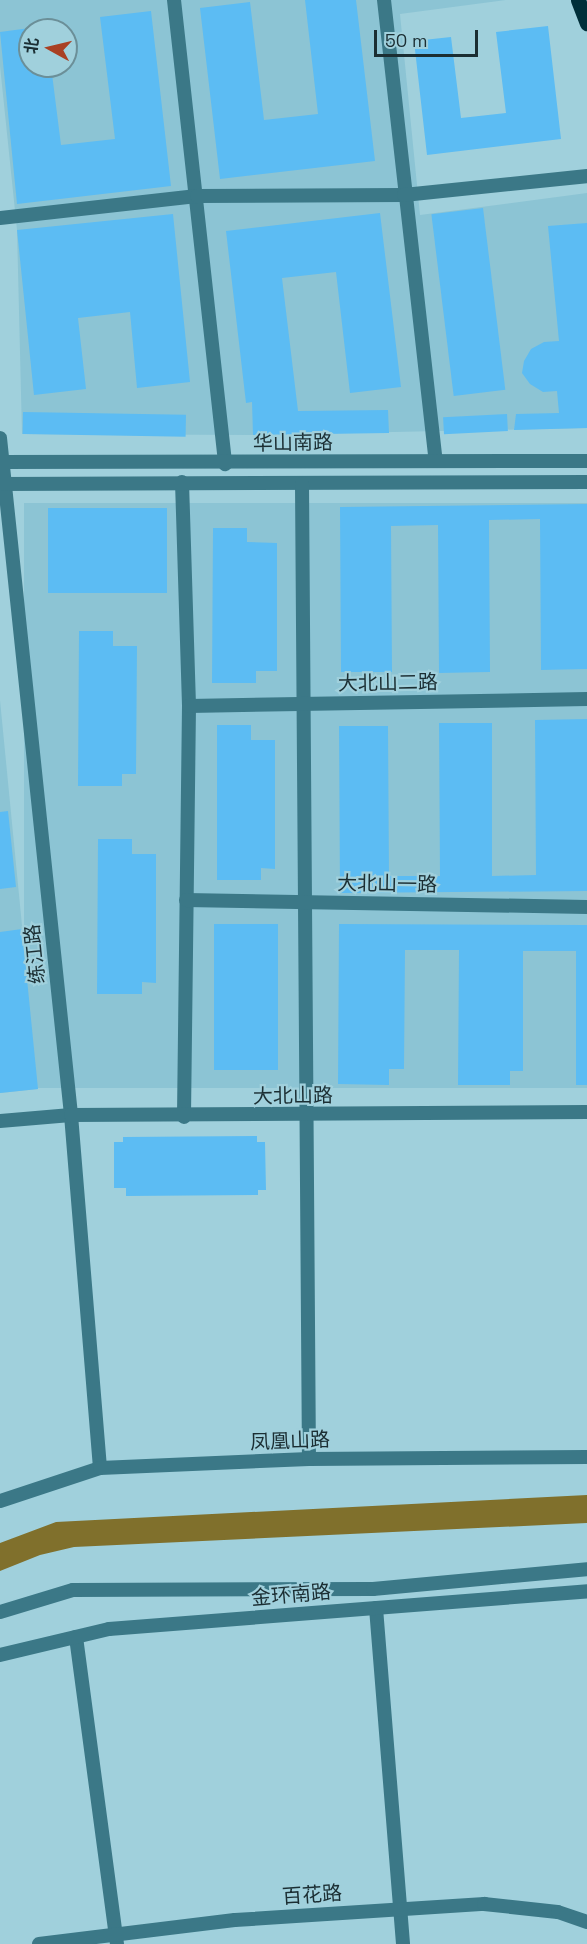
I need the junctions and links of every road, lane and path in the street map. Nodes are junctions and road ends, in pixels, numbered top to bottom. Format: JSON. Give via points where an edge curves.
{"nodes":[{"id":1,"x":174,"y":0,"type":"edge"},
{"id":2,"x":384,"y":0,"type":"edge"},
{"id":3,"x":578,"y":0,"type":"edge"},
{"id":4,"x":587,"y":23,"type":"edge"},
{"id":5,"x":587,"y":176,"type":"edge"},
{"id":6,"x":404,"y":195,"type":"junction"},
{"id":7,"x":197,"y":196,"type":"junction"},
{"id":8,"x":0,"y":218,"type":"edge"},
{"id":9,"x":0,"y":438,"type":"edge"},
{"id":10,"x":436,"y":460,"type":"junction"},
{"id":11,"x":587,"y":460,"type":"edge"},
{"id":12,"x":1,"y":462,"type":"edge"},
{"id":13,"x":225,"y":464,"type":"junction"},
{"id":14,"x":182,"y":482,"type":"junction"},
{"id":15,"x":587,"y":482,"type":"edge"},
{"id":16,"x":3,"y":484,"type":"edge"},
{"id":17,"x":302,"y":484,"type":"junction"},
{"id":18,"x":587,"y":699,"type":"edge"},
{"id":19,"x":306,"y":704,"type":"junction"},
{"id":20,"x":189,"y":706,"type":"junction"},
{"id":21,"x":186,"y":900,"type":"junction"},
{"id":22,"x":305,"y":902,"type":"junction"},
{"id":23,"x":587,"y":907,"type":"edge"},
{"id":24,"x":587,"y":1112,"type":"edge"},
{"id":25,"x":71,"y":1115,"type":"junction"},
{"id":26,"x":306,"y":1116,"type":"junction"},
{"id":27,"x":184,"y":1117,"type":"junction"},
{"id":28,"x":0,"y":1121,"type":"edge"},
{"id":29,"x":587,"y":1457,"type":"edge"},
{"id":30,"x":309,"y":1459,"type":"junction"},
{"id":31,"x":100,"y":1468,"type":"junction"},
{"id":32,"x":0,"y":1501,"type":"edge"},
{"id":33,"x":587,"y":1569,"type":"edge"},
{"id":34,"x":587,"y":1591,"type":"edge"},
{"id":35,"x":376,"y":1608,"type":"junction"},
{"id":36,"x":0,"y":1612,"type":"edge"},
{"id":37,"x":76,"y":1637,"type":"junction"},
{"id":38,"x":0,"y":1655,"type":"edge"},
{"id":39,"x":403,"y":1910,"type":"junction"},
{"id":40,"x":587,"y":1922,"type":"edge"},
{"id":41,"x":116,"y":1939,"type":"edge"},
{"id":42,"x":39,"y":1944,"type":"edge"},
{"id":43,"x":403,"y":1944,"type":"edge"}],
"edges":[{"from":1,"to":7,"type":"street"},
{"from":2,"to":6,"type":"street"},
{"from":3,"to":4,"type":"main road"},
{"from":5,"to":6,"type":"street"},
{"from":6,"to":7,"type":"street"},
{"from":6,"to":10,"type":"street"},
{"from":7,"to":8,"type":"street"},
{"from":7,"to":13,"type":"street"},
{"from":9,"to":12,"type":"street","name":"练江路"},
{"from":10,"to":11,"type":"street","name":"华山南路"},
{"from":10,"to":13,"type":"street","name":"华山南路"},
{"from":12,"to":13,"type":"street","name":"华山南路"},
{"from":12,"to":16,"type":"street","name":"练江路"},
{"from":14,"to":16,"type":"street","name":"华山南路"},
{"from":14,"to":17,"type":"street","name":"华山南路"},
{"from":14,"to":20,"type":"street"},
{"from":15,"to":17,"type":"street","name":"华山南路"},
{"from":16,"to":25,"type":"street","name":"练江路"},
{"from":17,"to":19,"type":"street"},
{"from":18,"to":19,"type":"street","name":"大北山二路"},
{"from":19,"to":20,"type":"street","name":"大北山二路"},
{"from":19,"to":22,"type":"street"},
{"from":20,"to":21,"type":"street"},
{"from":21,"to":22,"type":"street","name":"大北山一路"},
{"from":21,"to":27,"type":"street"},
{"from":22,"to":23,"type":"street","name":"大北山一路"},
{"from":22,"to":26,"type":"street"},
{"from":24,"to":26,"type":"street","name":"大北山路"},
{"from":25,"to":27,"type":"street","name":"大北山路"},
{"from":25,"to":28,"type":"street","name":"大北山路"},
{"from":25,"to":31,"type":"street","name":"练江路"},
{"from":26,"to":27,"type":"street","name":"大北山路"},
{"from":26,"to":30,"type":"street"},
{"from":29,"to":30,"type":"street","name":"凤凰山路"},
{"from":30,"to":31,"type":"street","name":"凤凰山路"},
{"from":31,"to":32,"type":"street","name":"凤凰山路"},
{"from":33,"to":36,"type":"street","name":"金环南路","via":[[373,1589],[73,1590]]},
{"from":34,"to":35,"type":"street","name":"金环南路"},
{"from":35,"to":37,"type":"street","name":"金环南路","via":[[109,1629]]},
{"from":35,"to":39,"type":"street"},
{"from":37,"to":38,"type":"street","name":"金环南路"},
{"from":37,"to":41,"type":"street"},
{"from":39,"to":40,"type":"street","name":"百花路","via":[[484,1904],[558,1912]]},
{"from":39,"to":41,"type":"street","name":"百花路","via":[[319,1912]]},
{"from":39,"to":43,"type":"street"},
{"from":41,"to":42,"type":"street","name":"百花路"}]}
